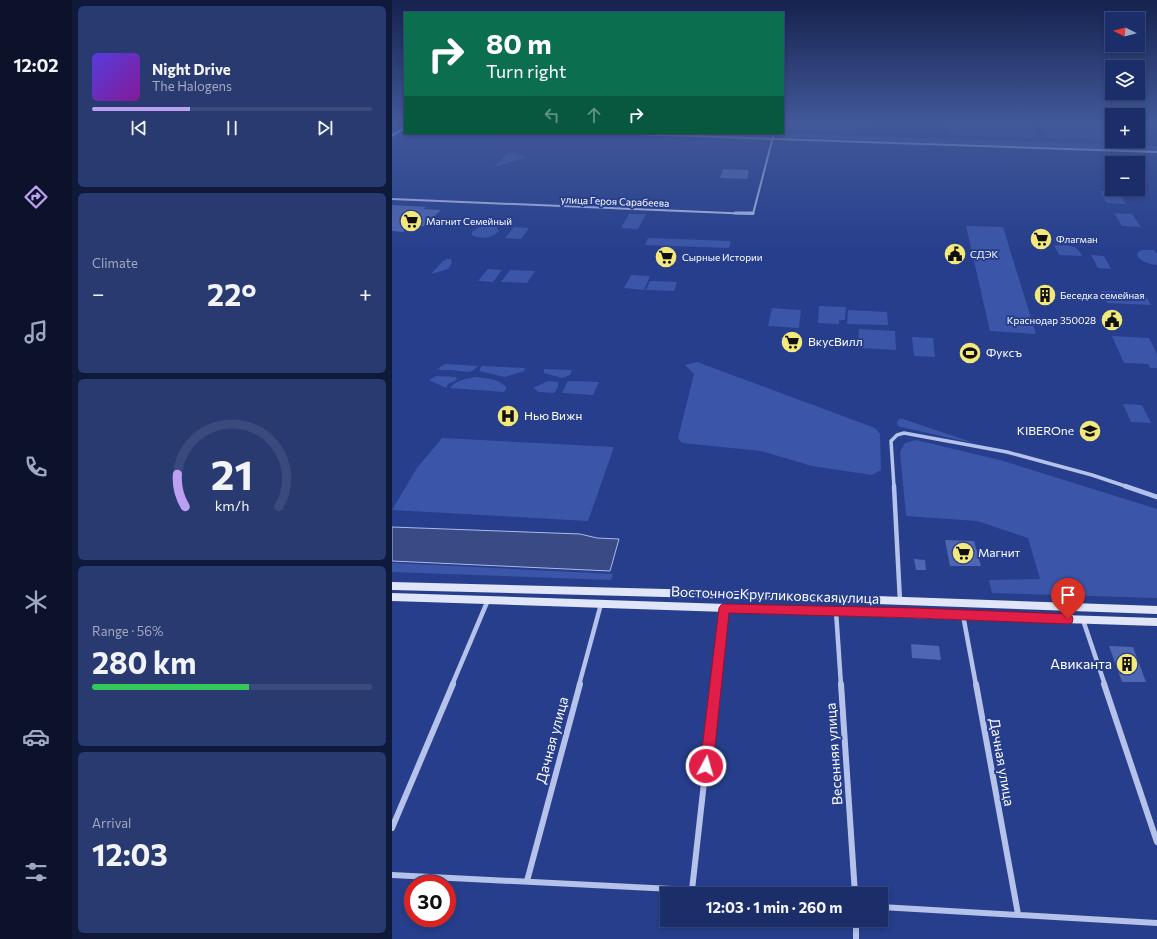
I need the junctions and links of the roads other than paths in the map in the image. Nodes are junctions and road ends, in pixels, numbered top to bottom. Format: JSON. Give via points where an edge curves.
{"nodes":[{"id":1,"x":766,"y":165,"type":"edge"},
{"id":2,"x":392,"y":199,"type":"edge"},
{"id":3,"x":1157,"y":497,"type":"edge"},
{"id":4,"x":392,"y":586,"type":"edge"},
{"id":5,"x":392,"y":597,"type":"edge"},
{"id":6,"x":488,"y":600,"type":"junction"},
{"id":7,"x":900,"y":601,"type":"junction"},
{"id":8,"x":601,"y":604,"type":"junction"},
{"id":9,"x":724,"y":608,"type":"junction"},
{"id":10,"x":1157,"y":610,"type":"edge"},
{"id":11,"x":836,"y":611,"type":"junction"},
{"id":12,"x":963,"y":615,"type":"junction"},
{"id":13,"x":1083,"y":620,"type":"junction"},
{"id":14,"x":1157,"y":622,"type":"edge"},
{"id":15,"x":392,"y":828,"type":"edge"},
{"id":16,"x":1157,"y":842,"type":"edge"},
{"id":17,"x":392,"y":875,"type":"edge"},
{"id":18,"x":527,"y":881,"type":"junction"},
{"id":19,"x":692,"y":887,"type":"edge"},
{"id":20,"x":856,"y":887,"type":"edge"},
{"id":21,"x":660,"y":888,"type":"edge"},
{"id":22,"x":888,"y":907,"type":"edge"},
{"id":23,"x":1018,"y":914,"type":"junction"},
{"id":24,"x":1157,"y":923,"type":"edge"},
{"id":25,"x":856,"y":927,"type":"edge"},
{"id":26,"x":856,"y":939,"type":"edge"}],
"edges":[{"from":1,"to":2,"type":"street","name":"улица Героя Сарабеева","via":[[753,214]]},
{"from":3,"to":7,"type":"street","via":[[1092,475],[1007,452],[904,433],[897,435],[891,441]]},
{"from":4,"to":7,"type":"main road","name":"Восточно-Кругликовская улица"},
{"from":5,"to":6,"type":"main road","name":"Восточно-Кругликовская улица"},
{"from":6,"to":8,"type":"main road","name":"Восточно-Кругликовская улица"},
{"from":6,"to":15,"type":"street"},
{"from":7,"to":10,"type":"main road","name":"Восточно-Кругликовская улица"},
{"from":8,"to":9,"type":"main road","name":"Восточно-Кругликовская улица"},
{"from":8,"to":18,"type":"street","name":"Дачная улица"},
{"from":9,"to":11,"type":"main road","name":"Восточно-Кругликовская улица"},
{"from":9,"to":19,"type":"street"},
{"from":11,"to":12,"type":"main road","name":"Восточно-Кругликовская улица"},
{"from":11,"to":20,"type":"street","name":"Весенняя улица"},
{"from":12,"to":13,"type":"main road","name":"Восточно-Кругликовская улица"},
{"from":12,"to":23,"type":"street","name":"Дачная улица"},
{"from":13,"to":14,"type":"main road","name":"Восточно-Кругликовская улица"},
{"from":13,"to":16,"type":"street"},
{"from":17,"to":18,"type":"street"},
{"from":18,"to":21,"type":"street"},
{"from":22,"to":23,"type":"street"},
{"from":23,"to":24,"type":"street"},
{"from":25,"to":26,"type":"street"}]}
